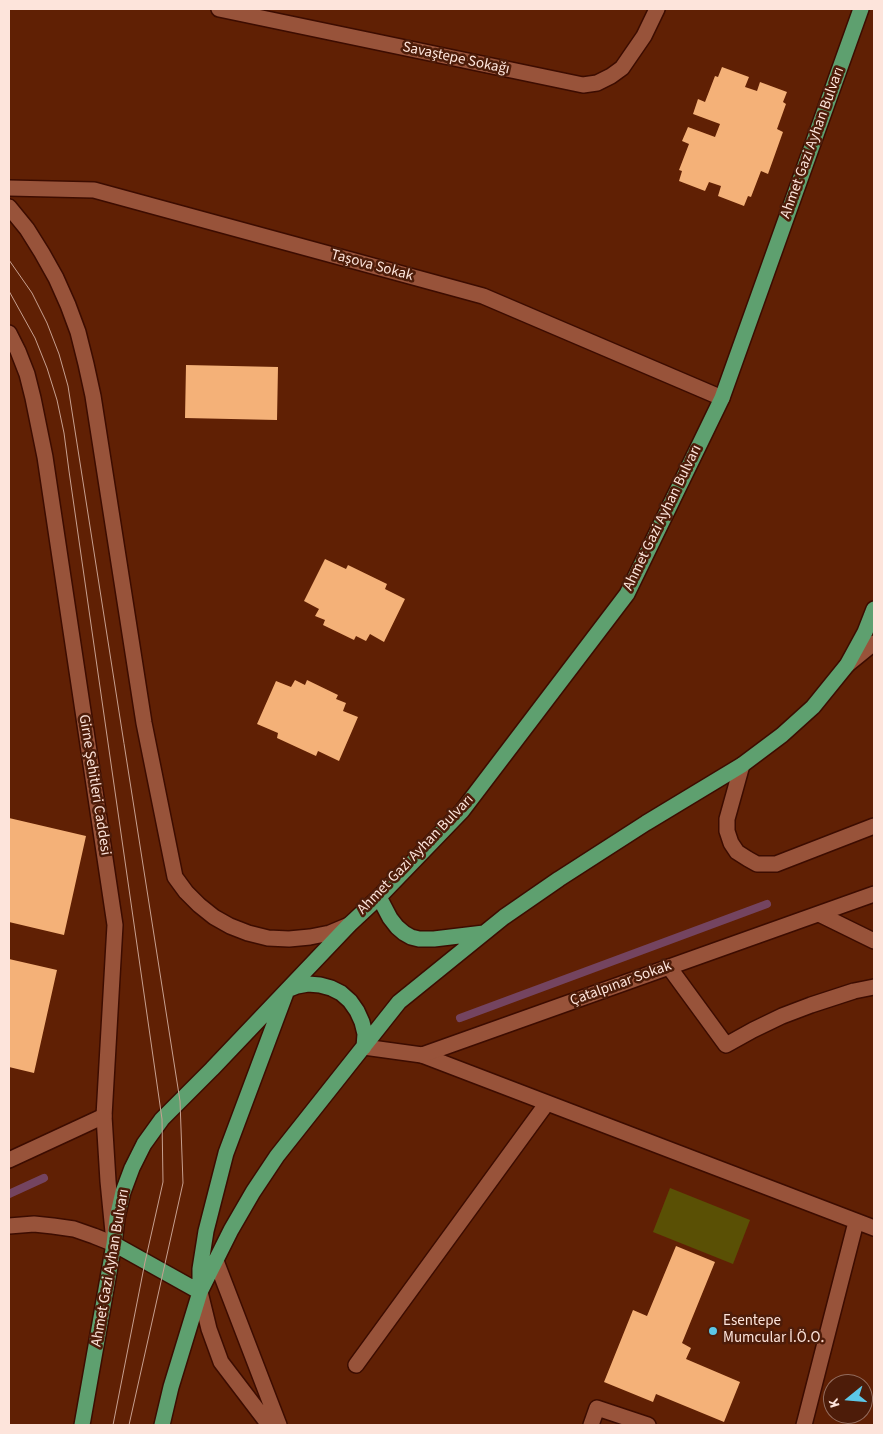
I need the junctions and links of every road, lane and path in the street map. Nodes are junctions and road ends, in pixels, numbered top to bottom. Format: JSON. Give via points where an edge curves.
{"nodes":[{"id":1,"x":220,"y":9,"type":"edge"},
{"id":2,"x":657,"y":9,"type":"edge"},
{"id":3,"x":860,"y":9,"type":"edge"},
{"id":4,"x":9,"y":188,"type":"edge"},
{"id":5,"x":9,"y":207,"type":"edge"},
{"id":6,"x":9,"y":333,"type":"edge"},
{"id":7,"x":722,"y":398,"type":"junction"},
{"id":8,"x":874,"y":609,"type":"edge"},
{"id":9,"x":874,"y":644,"type":"edge"},
{"id":10,"x":847,"y":665,"type":"junction"},
{"id":11,"x":742,"y":765,"type":"junction"},
{"id":12,"x":874,"y":826,"type":"edge"},
{"id":13,"x":874,"y":894,"type":"edge"},
{"id":14,"x":378,"y":897,"type":"junction"},
{"id":15,"x":819,"y":914,"type":"junction"},
{"id":16,"x":349,"y":925,"type":"junction"},
{"id":17,"x":484,"y":933,"type":"junction"},
{"id":18,"x":874,"y":941,"type":"edge"},
{"id":19,"x":670,"y":967,"type":"junction"},
{"id":20,"x":874,"y":987,"type":"edge"},
{"id":21,"x":286,"y":990,"type":"junction"},
{"id":22,"x":364,"y":1047,"type":"junction"},
{"id":23,"x":422,"y":1055,"type":"junction"},
{"id":24,"x":547,"y":1103,"type":"junction"},
{"id":25,"x":104,"y":1116,"type":"junction"},
{"id":26,"x":9,"y":1160,"type":"edge"},
{"id":27,"x":856,"y":1222,"type":"junction"},
{"id":28,"x":9,"y":1226,"type":"edge"},
{"id":29,"x":874,"y":1228,"type":"edge"},
{"id":30,"x":114,"y":1244,"type":"junction"},
{"id":31,"x":216,"y":1261,"type":"junction"},
{"id":32,"x":200,"y":1292,"type":"junction"},
{"id":33,"x":356,"y":1365,"type":"dead end"},
{"id":34,"x":82,"y":1425,"type":"edge"},
{"id":35,"x":162,"y":1425,"type":"edge"},
{"id":36,"x":270,"y":1425,"type":"edge"},
{"id":37,"x":279,"y":1425,"type":"edge"},
{"id":38,"x":591,"y":1425,"type":"edge"},
{"id":39,"x":648,"y":1425,"type":"edge"},
{"id":40,"x":804,"y":1425,"type":"edge"}],
"edges":[{"from":1,"to":2,"type":"street","name":"Savaştepe Sokağı","via":[[583,86],[597,83],[622,68],[644,36]]},
{"from":3,"to":7,"type":"main road","name":"Ahmet Gazi Ayhan Bulvarı"},
{"from":4,"to":7,"type":"street","name":"Taşova Sokak","via":[[94,190],[483,296]]},
{"from":5,"to":16,"type":"street","via":[[27,229],[56,278],[78,332],[86,364],[144,723],[175,876],[193,899],[214,917],[248,933],[296,939],[330,933]]},
{"from":6,"to":25,"type":"street","name":"Girne Şehitleri Caddesi","via":[[27,374],[45,457],[115,925]]},
{"from":7,"to":14,"type":"main road","name":"Ahmet Gazi Ayhan Bulvarı","via":[[627,594],[462,811]]},
{"from":8,"to":10,"type":"main road"},
{"from":9,"to":10,"type":"street"},
{"from":10,"to":11,"type":"main road","via":[[813,707]]},
{"from":11,"to":12,"type":"street","via":[[727,818],[727,831],[738,852],[757,864],[776,864]]},
{"from":11,"to":17,"type":"main road","via":[[560,879]]},
{"from":13,"to":15,"type":"street","name":"Çatalpınar Sokak"},
{"from":14,"to":16,"type":"main road","name":"Ahmet Gazi Ayhan Bulvarı"},
{"from":14,"to":17,"type":"main road","via":[[397,927],[412,937],[434,939]]},
{"from":15,"to":18,"type":"street"},
{"from":15,"to":19,"type":"street","name":"Çatalpınar Sokak"},
{"from":16,"to":21,"type":"main road","name":"Ahmet Gazi Ayhan Bulvarı"},
{"from":17,"to":22,"type":"main road","via":[[399,1002]]},
{"from":19,"to":20,"type":"street","via":[[726,1045],[811,1005]]},
{"from":19,"to":23,"type":"street","name":"Çatalpınar Sokak"},
{"from":21,"to":22,"type":"main road","via":[[314,984],[341,993],[350,1001],[362,1022]]},
{"from":21,"to":30,"type":"main road","name":"Ahmet Gazi Ayhan Bulvarı","via":[[161,1120],[144,1144],[123,1192]]},
{"from":21,"to":32,"type":"main road","via":[[226,1153],[206,1231]]},
{"from":22,"to":23,"type":"street","name":"Çatalpınar Sokak"},
{"from":22,"to":31,"type":"main road","via":[[277,1156]]},
{"from":23,"to":24,"type":"street"},
{"from":24,"to":27,"type":"street"},
{"from":24,"to":33,"type":"street"},
{"from":25,"to":26,"type":"street"},
{"from":25,"to":30,"type":"street","name":"Girne Şehitleri Caddesi"},
{"from":27,"to":29,"type":"street"},
{"from":27,"to":40,"type":"street"},
{"from":28,"to":30,"type":"street","via":[[34,1224],[74,1229]]},
{"from":30,"to":32,"type":"main road"},
{"from":30,"to":34,"type":"main road","name":"Ahmet Gazi Ayhan Bulvarı"},
{"from":31,"to":32,"type":"main road"},
{"from":31,"to":37,"type":"street"},
{"from":32,"to":35,"type":"main road"},
{"from":32,"to":36,"type":"street","via":[[221,1362]]},
{"from":38,"to":39,"type":"street","via":[[597,1408]]}]}
